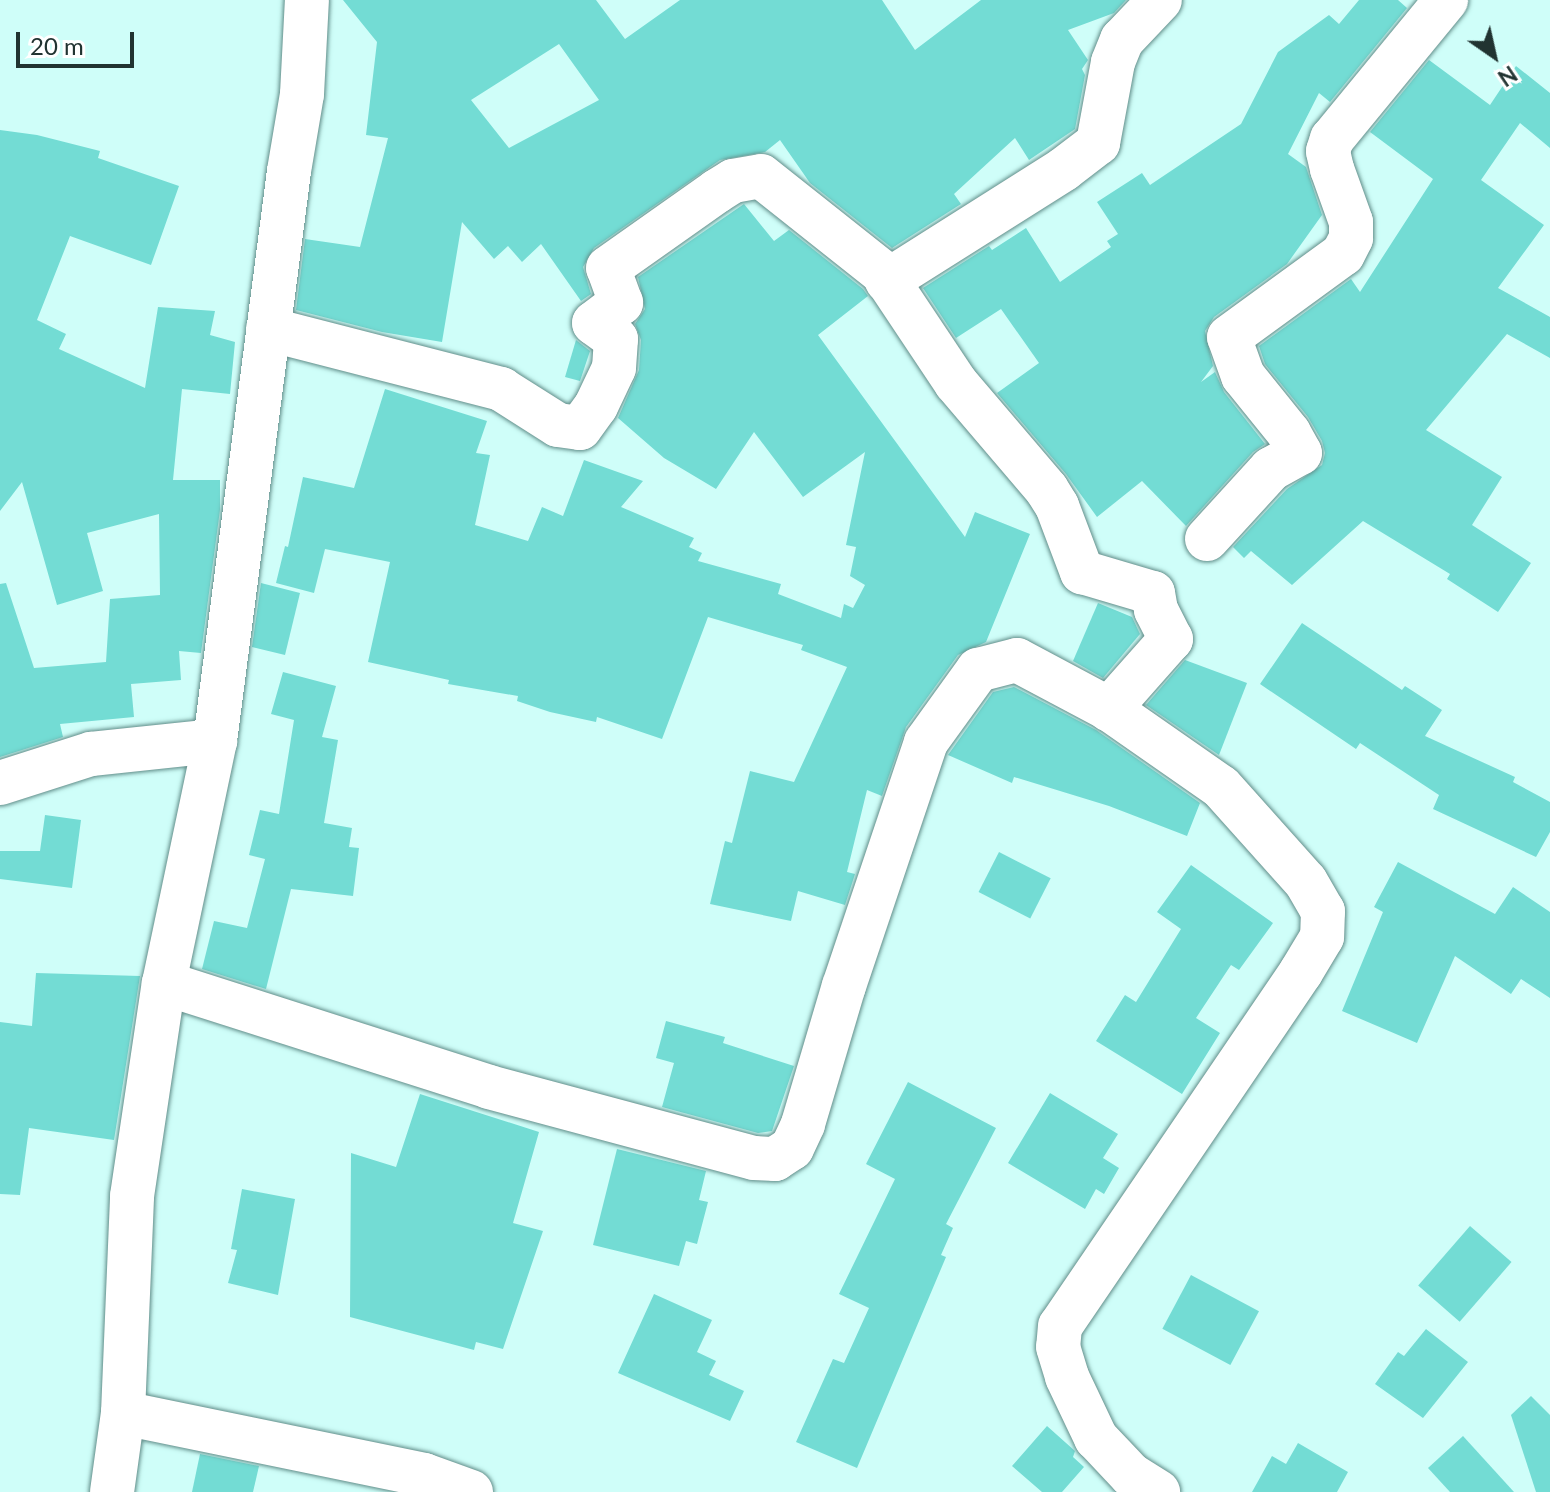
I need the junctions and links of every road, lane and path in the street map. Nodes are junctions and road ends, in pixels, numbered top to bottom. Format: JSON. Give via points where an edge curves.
{"nodes":[{"id":1,"x":307,"y":0,"type":"edge"},
{"id":2,"x":1160,"y":0,"type":"edge"},
{"id":3,"x":1446,"y":0,"type":"edge"},
{"id":4,"x":887,"y":281,"type":"junction"},
{"id":5,"x":268,"y":329,"type":"junction"},
{"id":6,"x":1207,"y":539,"type":"dead end"},
{"id":7,"x":1109,"y":709,"type":"junction"},
{"id":8,"x":215,"y":741,"type":"junction"},
{"id":9,"x":0,"y":783,"type":"edge"},
{"id":10,"x":164,"y":983,"type":"junction"},
{"id":11,"x":123,"y":1413,"type":"junction"},
{"id":12,"x":112,"y":1492,"type":"edge"},
{"id":13,"x":471,"y":1492,"type":"edge"},
{"id":14,"x":1158,"y":1492,"type":"edge"}],
"edges":[{"from":1,"to":5,"type":"street","via":[[302,94]]},
{"from":2,"to":4,"type":"street","via":[[1122,40],[1098,143]]},
{"from":3,"to":6,"type":"street","via":[[1332,139],[1332,169],[1351,222],[1343,254],[1229,337],[1243,376],[1300,453],[1271,469]]},
{"from":4,"to":5,"type":"street","via":[[872,261],[772,182],[761,176],[733,181],[608,268],[621,303],[594,323],[616,339],[614,368],[580,428],[558,425],[501,389]]},
{"from":4,"to":7,"type":"street","via":[[956,383],[1047,490],[1082,572],[1153,593],[1171,639]]},
{"from":5,"to":8,"type":"street"},
{"from":7,"to":10,"type":"street","via":[[1017,660],[978,670],[926,742],[803,1124],[792,1148],[775,1159],[754,1158],[489,1087]]},
{"from":7,"to":14,"type":"street","via":[[1221,787],[1306,882],[1323,911],[1322,937],[1301,972],[1060,1326],[1058,1347],[1067,1377],[1096,1438],[1131,1475]]},
{"from":8,"to":9,"type":"street","via":[[91,754]]},
{"from":8,"to":10,"type":"street"},
{"from":10,"to":11,"type":"street","via":[[132,1196]]},
{"from":11,"to":12,"type":"street"},
{"from":11,"to":13,"type":"street","via":[[424,1475]]}]}
